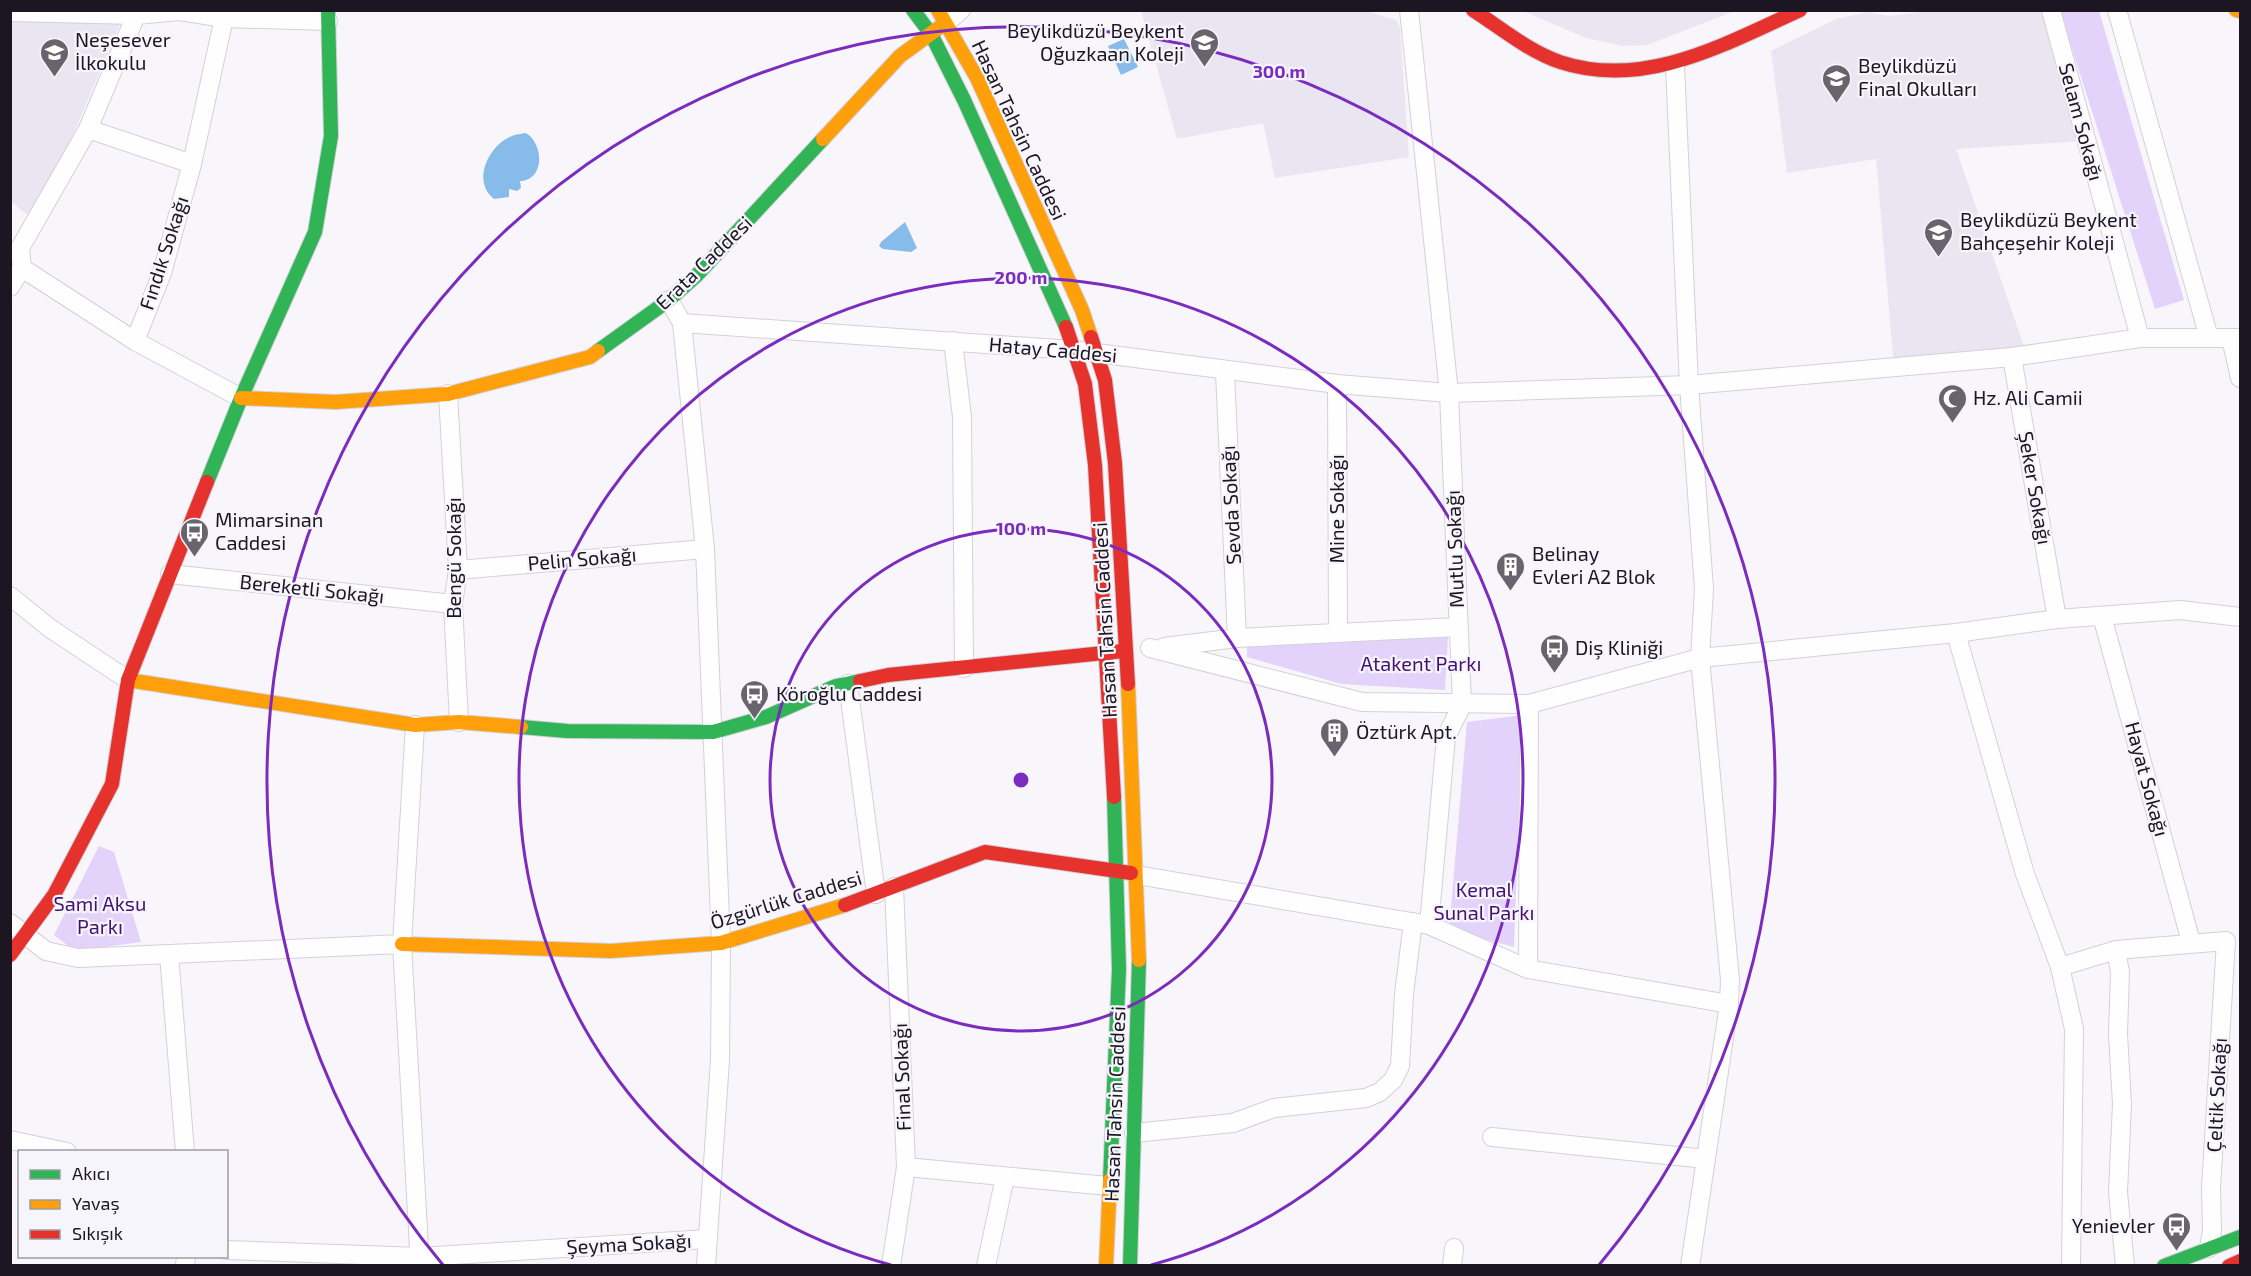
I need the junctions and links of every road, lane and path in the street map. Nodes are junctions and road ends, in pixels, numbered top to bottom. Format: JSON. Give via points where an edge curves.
{"nodes":[{"id":1,"x":913,"y":10,"type":"edge"},
{"id":2,"x":962,"y":10,"type":"edge"},
{"id":3,"x":1409,"y":10,"type":"edge"},
{"id":4,"x":1473,"y":10,"type":"edge"},
{"id":5,"x":1800,"y":10,"type":"edge"},
{"id":6,"x":2051,"y":10,"type":"edge"},
{"id":7,"x":2117,"y":10,"type":"edge"},
{"id":8,"x":180,"y":11,"type":"edge"},
{"id":9,"x":10,"y":12,"type":"edge"},
{"id":10,"x":136,"y":15,"type":"junction"},
{"id":11,"x":328,"y":16,"type":"edge"},
{"id":12,"x":942,"y":16,"type":"edge"},
{"id":13,"x":224,"y":18,"type":"junction"},
{"id":14,"x":931,"y":33,"type":"junction"},
{"id":15,"x":1675,"y":65,"type":"junction"},
{"id":16,"x":88,"y":129,"type":"junction"},
{"id":17,"x":192,"y":164,"type":"junction"},
{"id":18,"x":15,"y":243,"type":"edge"},
{"id":19,"x":22,"y":268,"type":"junction"},
{"id":20,"x":10,"y":287,"type":"edge"},
{"id":21,"x":669,"y":300,"type":"junction"},
{"id":22,"x":682,"y":323,"type":"junction"},
{"id":23,"x":2140,"y":338,"type":"junction"},
{"id":24,"x":2209,"y":338,"type":"junction"},
{"id":25,"x":2236,"y":338,"type":"edge"},
{"id":26,"x":135,"y":341,"type":"junction"},
{"id":27,"x":953,"y":341,"type":"junction"},
{"id":28,"x":1072,"y":350,"type":"junction"},
{"id":29,"x":1095,"y":352,"type":"junction"},
{"id":30,"x":2012,"y":357,"type":"junction"},
{"id":31,"x":1225,"y":372,"type":"junction"},
{"id":32,"x":2241,"y":378,"type":"edge"},
{"id":33,"x":1337,"y":384,"type":"junction"},
{"id":34,"x":1689,"y":385,"type":"junction"},
{"id":35,"x":1449,"y":393,"type":"junction"},
{"id":36,"x":448,"y":394,"type":"junction"},
{"id":37,"x":241,"y":398,"type":"junction"},
{"id":38,"x":705,"y":549,"type":"junction"},
{"id":39,"x":458,"y":570,"type":"junction"},
{"id":40,"x":170,"y":574,"type":"junction"},
{"id":41,"x":10,"y":596,"type":"edge"},
{"id":42,"x":453,"y":604,"type":"junction"},
{"id":43,"x":2102,"y":616,"type":"junction"},
{"id":44,"x":2241,"y":617,"type":"edge"},
{"id":45,"x":2057,"y":619,"type":"junction"},
{"id":46,"x":1458,"y":627,"type":"junction"},
{"id":47,"x":1338,"y":633,"type":"junction"},
{"id":48,"x":1956,"y":633,"type":"junction"},
{"id":49,"x":1237,"y":638,"type":"junction"},
{"id":50,"x":1150,"y":648,"type":"junction"},
{"id":51,"x":1126,"y":650,"type":"junction"},
{"id":52,"x":1106,"y":653,"type":"junction"},
{"id":53,"x":1700,"y":658,"type":"junction"},
{"id":54,"x":964,"y":668,"type":"junction"},
{"id":55,"x":128,"y":680,"type":"junction"},
{"id":56,"x":848,"y":684,"type":"junction"},
{"id":57,"x":1529,"y":704,"type":"junction"},
{"id":58,"x":1462,"y":705,"type":"junction"},
{"id":59,"x":459,"y":722,"type":"junction"},
{"id":60,"x":415,"y":725,"type":"junction"},
{"id":61,"x":712,"y":732,"type":"junction"},
{"id":62,"x":1116,"y":870,"type":"junction"},
{"id":63,"x":1137,"y":875,"type":"junction"},
{"id":64,"x":894,"y":887,"type":"junction"},
{"id":65,"x":876,"y":894,"type":"junction"},
{"id":66,"x":10,"y":923,"type":"edge"},
{"id":67,"x":1421,"y":923,"type":"junction"},
{"id":68,"x":26,"y":936,"type":"junction"},
{"id":69,"x":2191,"y":942,"type":"junction"},
{"id":70,"x":402,"y":944,"type":"junction"},
{"id":71,"x":721,"y":944,"type":"junction"},
{"id":72,"x":2116,"y":950,"type":"junction"},
{"id":73,"x":170,"y":954,"type":"junction"},
{"id":74,"x":10,"y":955,"type":"edge"},
{"id":75,"x":2060,"y":967,"type":"junction"},
{"id":76,"x":1528,"y":969,"type":"junction"},
{"id":77,"x":1729,"y":1004,"type":"junction"},
{"id":78,"x":1134,"y":1133,"type":"junction"},
{"id":79,"x":1491,"y":1137,"type":"dead end"},
{"id":80,"x":10,"y":1140,"type":"edge"},
{"id":81,"x":58,"y":1150,"type":"edge"},
{"id":82,"x":185,"y":1150,"type":"edge"},
{"id":83,"x":1706,"y":1159,"type":"junction"},
{"id":84,"x":906,"y":1167,"type":"junction"},
{"id":85,"x":1005,"y":1177,"type":"junction"},
{"id":86,"x":1108,"y":1186,"type":"junction"},
{"id":87,"x":2241,"y":1237,"type":"edge"},
{"id":88,"x":708,"y":1239,"type":"junction"},
{"id":89,"x":228,"y":1251,"type":"edge"},
{"id":90,"x":2211,"y":1257,"type":"edge"},
{"id":91,"x":420,"y":1261,"type":"edge"},
{"id":92,"x":706,"y":1266,"type":"edge"},
{"id":93,"x":891,"y":1266,"type":"edge"},
{"id":94,"x":986,"y":1266,"type":"edge"},
{"id":95,"x":1106,"y":1266,"type":"edge"},
{"id":96,"x":1130,"y":1266,"type":"edge"},
{"id":97,"x":1690,"y":1266,"type":"edge"},
{"id":98,"x":2071,"y":1266,"type":"edge"},
{"id":99,"x":2125,"y":1266,"type":"edge"},
{"id":100,"x":2164,"y":1266,"type":"edge"}],
"edges":[{"from":1,"to":14,"type":"street","name":"Hasan Tahsin Caddesi"},
{"from":2,"to":12,"type":"street"},
{"from":3,"to":35,"type":"street","name":"Mutlu Sokağı"},
{"from":4,"to":15,"type":"street","via":[[1540,54],[1562,63],[1628,71]]},
{"from":5,"to":15,"type":"street"},
{"from":6,"to":23,"type":"street","name":"Selam Sokağı"},
{"from":7,"to":24,"type":"street"},
{"from":8,"to":10,"type":"street"},
{"from":8,"to":13,"type":"street"},
{"from":9,"to":10,"type":"street"},
{"from":10,"to":16,"type":"street"},
{"from":11,"to":13,"type":"street"},
{"from":11,"to":37,"type":"street","via":[[331,136],[315,232]]},
{"from":12,"to":14,"type":"street","name":"Erata Caddesi"},
{"from":12,"to":29,"type":"street","name":"Hasan Tahsin Caddesi","via":[[977,78],[1082,310]]},
{"from":13,"to":17,"type":"street","name":"Fındık Sokağı"},
{"from":14,"to":21,"type":"street","name":"Erata Caddesi","via":[[900,56],[713,258]]},
{"from":14,"to":28,"type":"street","name":"Hasan Tahsin Caddesi","via":[[1063,317]]},
{"from":15,"to":34,"type":"street"},
{"from":16,"to":17,"type":"street"},
{"from":16,"to":18,"type":"street"},
{"from":17,"to":26,"type":"street","name":"Fındık Sokağı","via":[[162,273]]},
{"from":18,"to":19,"type":"street"},
{"from":19,"to":20,"type":"street"},
{"from":19,"to":26,"type":"street"},
{"from":21,"to":22,"type":"street"},
{"from":21,"to":36,"type":"street","name":"Erata Caddesi","via":[[590,357]]},
{"from":22,"to":27,"type":"street","name":"Hatay Caddesi"},
{"from":22,"to":38,"type":"street"},
{"from":23,"to":24,"type":"street","name":"Hatay Caddesi"},
{"from":23,"to":30,"type":"street","name":"Hatay Caddesi"},
{"from":24,"to":25,"type":"street","name":"Hatay Caddesi"},
{"from":25,"to":32,"type":"street"},
{"from":26,"to":37,"type":"street"},
{"from":27,"to":28,"type":"street","name":"Hatay Caddesi"},
{"from":27,"to":54,"type":"street","via":[[962,417]]},
{"from":28,"to":29,"type":"street","name":"Hatay Caddesi"},
{"from":28,"to":52,"type":"street","name":"Hasan Tahsin Caddesi","via":[[1085,384],[1095,465]]},
{"from":29,"to":31,"type":"street","name":"Hatay Caddesi"},
{"from":29,"to":51,"type":"street","name":"Hasan Tahsin Caddesi","via":[[1105,380],[1115,463]]},
{"from":30,"to":34,"type":"street","name":"Hatay Caddesi"},
{"from":30,"to":45,"type":"street","name":"Şeker Sokağı"},
{"from":31,"to":33,"type":"street","name":"Hatay Caddesi"},
{"from":31,"to":49,"type":"street","name":"Sevda Sokağı"},
{"from":33,"to":35,"type":"street","name":"Hatay Caddesi"},
{"from":33,"to":47,"type":"street","name":"Mine Sokağı"},
{"from":34,"to":35,"type":"street","name":"Hatay Caddesi"},
{"from":34,"to":53,"type":"street","via":[[1704,589]]},
{"from":35,"to":46,"type":"street","name":"Mutlu Sokağı"},
{"from":36,"to":37,"type":"street","name":"Erata Caddesi","via":[[336,402]]},
{"from":36,"to":39,"type":"street","name":"Bengü Sokağı"},
{"from":37,"to":40,"type":"street"},
{"from":38,"to":39,"type":"street","name":"Pelin Sokağı"},
{"from":38,"to":61,"type":"street"},
{"from":39,"to":42,"type":"street","name":"Bengü Sokağı"},
{"from":40,"to":42,"type":"street","name":"Bereketli Sokağı"},
{"from":40,"to":55,"type":"street"},
{"from":41,"to":55,"type":"street","via":[[51,629]]},
{"from":42,"to":59,"type":"street","name":"Bengü Sokağı"},
{"from":43,"to":44,"type":"street","via":[[2180,610]]},
{"from":43,"to":45,"type":"street"},
{"from":43,"to":69,"type":"street","name":"Hayat Sokağı"},
{"from":45,"to":48,"type":"street"},
{"from":46,"to":47,"type":"street"},
{"from":46,"to":58,"type":"street","name":"Mutlu Sokağı"},
{"from":47,"to":49,"type":"street"},
{"from":48,"to":53,"type":"street"},
{"from":48,"to":75,"type":"street","via":[[2025,874]]},
{"from":49,"to":50,"type":"street"},
{"from":50,"to":51,"type":"street"},
{"from":50,"to":58,"type":"street","via":[[1362,702]]},
{"from":51,"to":52,"type":"street"},
{"from":51,"to":63,"type":"street","name":"Hasan Tahsin Caddesi"},
{"from":52,"to":54,"type":"street"},
{"from":52,"to":62,"type":"street","name":"Hasan Tahsin Caddesi"},
{"from":53,"to":57,"type":"street"},
{"from":53,"to":77,"type":"street","via":[[1730,980]]},
{"from":54,"to":56,"type":"street","via":[[888,675]]},
{"from":55,"to":60,"type":"street"},
{"from":55,"to":68,"type":"street","via":[[112,784],[54,895]]},
{"from":56,"to":61,"type":"street","via":[[766,717]]},
{"from":56,"to":65,"type":"street"},
{"from":57,"to":58,"type":"street"},
{"from":57,"to":76,"type":"street"},
{"from":58,"to":67,"type":"street","via":[[1446,737]]},
{"from":59,"to":60,"type":"street"},
{"from":59,"to":61,"type":"street","via":[[567,731]]},
{"from":60,"to":70,"type":"street"},
{"from":61,"to":71,"type":"street"},
{"from":62,"to":63,"type":"street","name":"Özgürlük Caddesi"},
{"from":62,"to":64,"type":"street","name":"Özgürlük Caddesi","via":[[986,852]]},
{"from":62,"to":86,"type":"street","name":"Hasan Tahsin Caddesi","via":[[1119,969]]},
{"from":63,"to":67,"type":"street"},
{"from":63,"to":78,"type":"street","name":"Hasan Tahsin Caddesi","via":[[1140,969]]},
{"from":64,"to":65,"type":"street","name":"Özgürlük Caddesi"},
{"from":64,"to":84,"type":"street","name":"Final Sokağı"},
{"from":65,"to":71,"type":"street","name":"Özgürlük Caddesi"},
{"from":66,"to":68,"type":"street"},
{"from":67,"to":76,"type":"street"},
{"from":67,"to":78,"type":"street","via":[[1404,994],[1400,1066],[1380,1092],[1366,1098],[1262,1110],[1233,1123]]},
{"from":68,"to":73,"type":"street","via":[[46,951],[78,958]]},
{"from":68,"to":74,"type":"street"},
{"from":69,"to":72,"type":"street"},
{"from":69,"to":90,"type":"street","name":"Çeltik Sokağı","via":[[2226,941],[2211,1188]]},
{"from":70,"to":71,"type":"street","name":"Özgürlük Caddesi","via":[[611,951]]},
{"from":70,"to":73,"type":"street"},
{"from":70,"to":91,"type":"street"},
{"from":71,"to":88,"type":"street","via":[[720,1060]]},
{"from":72,"to":75,"type":"street"},
{"from":72,"to":99,"type":"street","via":[[2120,972],[2122,1104],[2118,1192]]},
{"from":73,"to":82,"type":"street"},
{"from":75,"to":98,"type":"street","via":[[2074,1029]]},
{"from":76,"to":77,"type":"street"},
{"from":77,"to":83,"type":"street"},
{"from":78,"to":96,"type":"street","name":"Hasan Tahsin Caddesi"},
{"from":79,"to":83,"type":"street"},
{"from":80,"to":81,"type":"street"},
{"from":83,"to":97,"type":"street"},
{"from":84,"to":85,"type":"street"},
{"from":84,"to":93,"type":"street","name":"Final Sokağı"},
{"from":85,"to":86,"type":"street"},
{"from":85,"to":94,"type":"street"},
{"from":86,"to":95,"type":"street","name":"Hasan Tahsin Caddesi"},
{"from":87,"to":90,"type":"street"},
{"from":88,"to":91,"type":"street","name":"Şeyma Sokağı"},
{"from":88,"to":92,"type":"street"},
{"from":89,"to":91,"type":"street","name":"Şeyma Sokağı"},
{"from":90,"to":100,"type":"street"}]}
